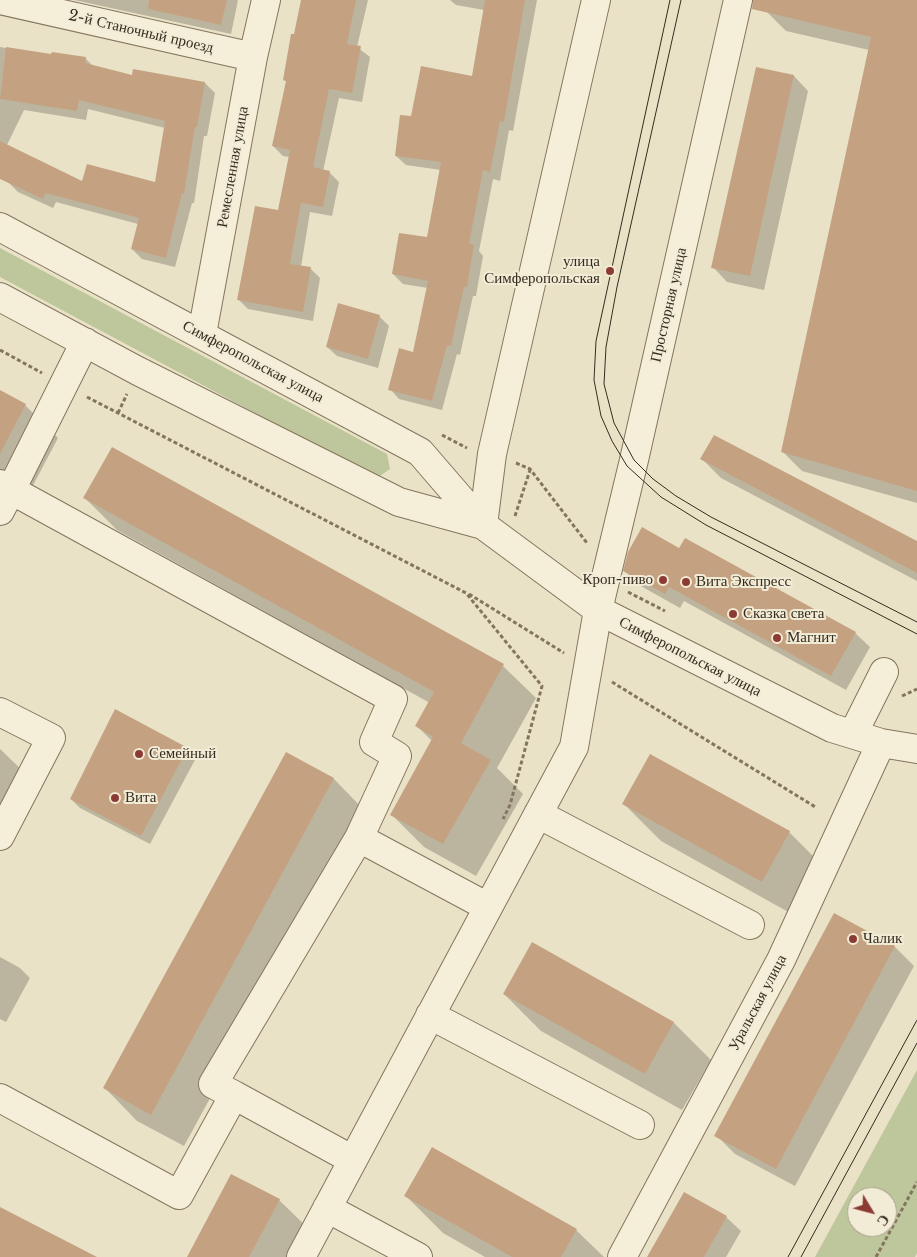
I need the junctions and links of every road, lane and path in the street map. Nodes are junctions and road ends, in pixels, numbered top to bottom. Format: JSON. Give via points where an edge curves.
{"nodes":[{"id":1,"x":0,"y":0,"type":"edge"},
{"id":2,"x":266,"y":0,"type":"edge"},
{"id":3,"x":596,"y":0,"type":"edge"},
{"id":4,"x":738,"y":0,"type":"edge"},
{"id":5,"x":253,"y":57,"type":"junction"},
{"id":6,"x":0,"y":228,"type":"edge"},
{"id":7,"x":0,"y":297,"type":"edge"},
{"id":8,"x":202,"y":334,"type":"junction"},
{"id":9,"x":85,"y":342,"type":"junction"},
{"id":10,"x":512,"y":461,"type":"dead end"},
{"id":11,"x":530,"y":469,"type":"junction"},
{"id":12,"x":4,"y":495,"type":"edge"},
{"id":13,"x":513,"y":524,"type":"dead end"},
{"id":14,"x":483,"y":525,"type":"junction"},
{"id":15,"x":588,"y":546,"type":"dead end"},
{"id":16,"x":466,"y":593,"type":"dead end"},
{"id":17,"x":598,"y":610,"type":"junction"},
{"id":18,"x":588,"y":667,"type":"junction"},
{"id":19,"x":884,"y":672,"type":"dead end"},
{"id":20,"x":0,"y":712,"type":"edge"},
{"id":21,"x":853,"y":734,"type":"junction"},
{"id":22,"x":881,"y":743,"type":"junction"},
{"id":23,"x":917,"y":749,"type":"edge"},
{"id":24,"x":817,"y":808,"type":"dead end"},
{"id":25,"x":538,"y":814,"type":"junction"},
{"id":26,"x":0,"y":836,"type":"edge"},
{"id":27,"x":359,"y":838,"type":"junction"},
{"id":28,"x":488,"y":908,"type":"junction"},
{"id":29,"x":750,"y":925,"type":"dead end"},
{"id":30,"x":430,"y":1015,"type":"junction"},
{"id":31,"x":234,"y":1095,"type":"junction"},
{"id":32,"x":0,"y":1098,"type":"edge"},
{"id":33,"x":640,"y":1125,"type":"dead end"},
{"id":34,"x":353,"y":1160,"type":"junction"},
{"id":35,"x":917,"y":1182,"type":"edge"},
{"id":36,"x":327,"y":1208,"type":"junction"},
{"id":37,"x":301,"y":1257,"type":"edge"},
{"id":38,"x":418,"y":1257,"type":"edge"},
{"id":39,"x":622,"y":1257,"type":"edge"},
{"id":40,"x":876,"y":1257,"type":"edge"}],
"edges":[{"from":1,"to":5,"type":"street","name":"2-й Станочный проезд"},
{"from":2,"to":5,"type":"street","name":"Ремесленная улица"},
{"from":3,"to":14,"type":"street","via":[[492,454]]},
{"from":4,"to":17,"type":"street","name":"Просторная улица"},
{"from":5,"to":8,"type":"street","name":"Ремесленная улица"},
{"from":6,"to":8,"type":"street","name":"Симферопольская улица"},
{"from":7,"to":9,"type":"street","name":"Симферопольская улица"},
{"from":8,"to":14,"type":"street","name":"Симферопольская улица","via":[[420,452]]},
{"from":9,"to":12,"type":"street"},
{"from":9,"to":14,"type":"street","name":"Симферопольская улица","via":[[399,502]]},
{"from":10,"to":11,"type":"path"},
{"from":11,"to":13,"type":"path"},
{"from":11,"to":15,"type":"path"},
{"from":12,"to":27,"type":"street","via":[[393,700],[374,742],[397,756]]},
{"from":14,"to":17,"type":"street","name":"Симферопольская улица"},
{"from":16,"to":18,"type":"path"},
{"from":17,"to":18,"type":"street","name":"Просторная улица"},
{"from":17,"to":21,"type":"street","name":"Симферопольская улица","via":[[832,728]]},
{"from":18,"to":24,"type":"path"},
{"from":18,"to":25,"type":"street","name":"Просторная улица","via":[[574,746]]},
{"from":19,"to":21,"type":"street"},
{"from":20,"to":26,"type":"street","via":[[51,738]]},
{"from":21,"to":22,"type":"street","name":"Симферопольская улица"},
{"from":22,"to":23,"type":"street","name":"Симферопольская улица"},
{"from":22,"to":39,"type":"street","name":"Уральская улица","via":[[781,960]]},
{"from":25,"to":28,"type":"street","name":"Просторная улица"},
{"from":25,"to":29,"type":"street"},
{"from":27,"to":28,"type":"street"},
{"from":27,"to":31,"type":"street","via":[[213,1084]]},
{"from":28,"to":30,"type":"street","name":"Просторная улица"},
{"from":30,"to":33,"type":"street"},
{"from":30,"to":34,"type":"street","name":"Просторная улица"},
{"from":31,"to":32,"type":"street","via":[[180,1196]]},
{"from":31,"to":34,"type":"street"},
{"from":34,"to":36,"type":"street","name":"Просторная улица"},
{"from":35,"to":40,"type":"path"},
{"from":36,"to":37,"type":"street","name":"Просторная улица"},
{"from":36,"to":38,"type":"street"}]}
